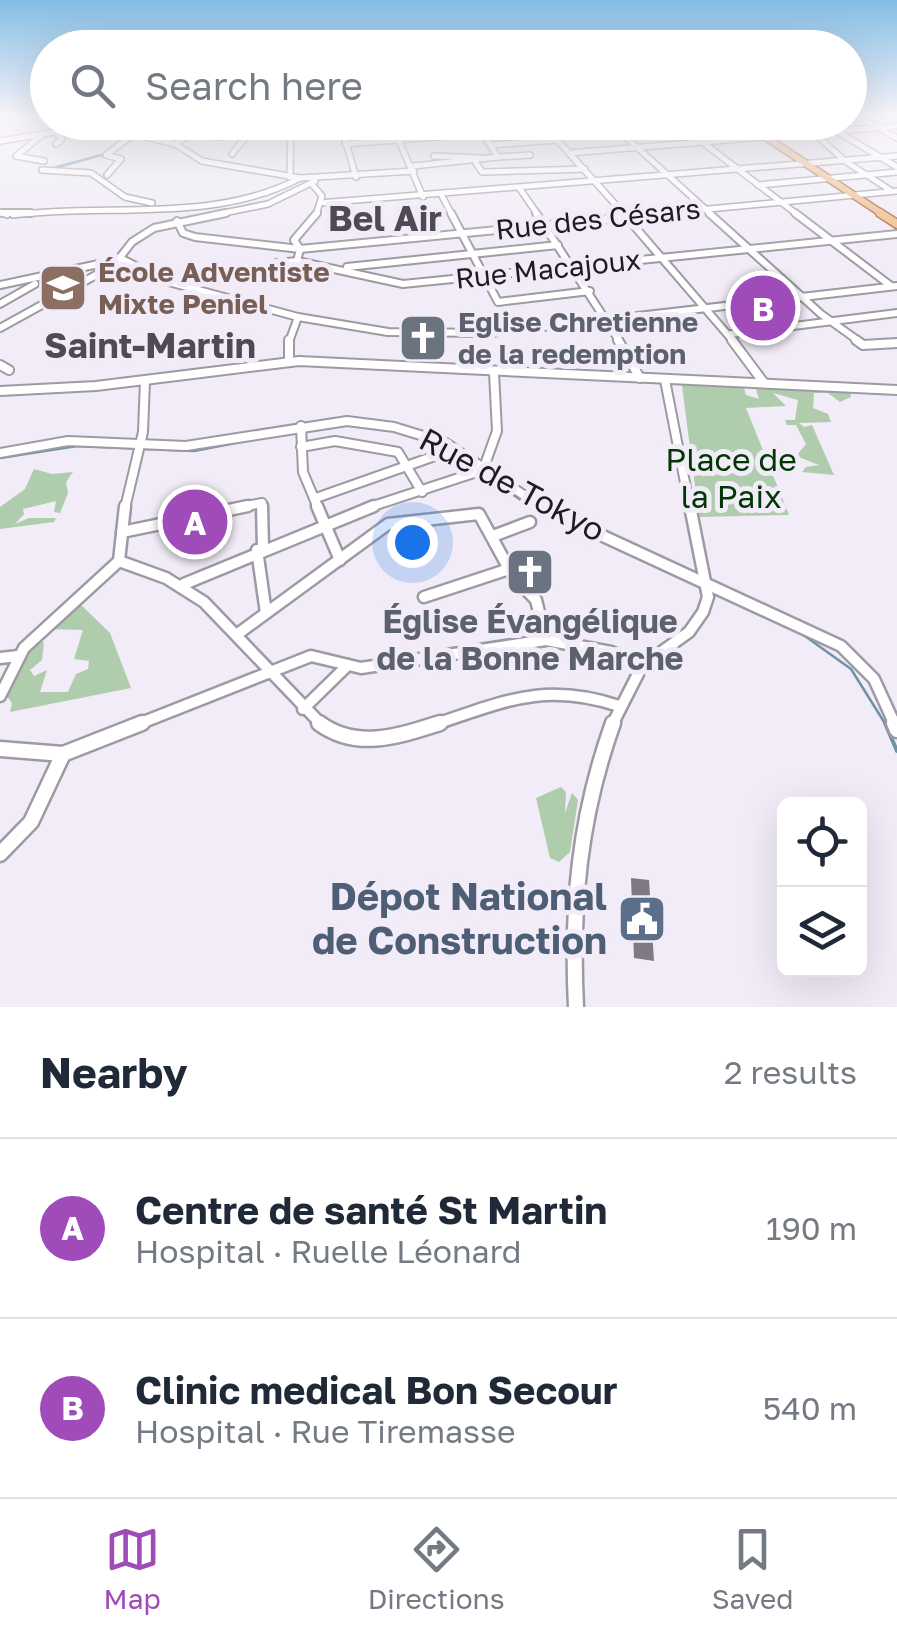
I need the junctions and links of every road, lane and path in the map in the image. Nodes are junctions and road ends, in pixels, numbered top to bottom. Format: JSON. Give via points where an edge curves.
{"nodes":[{"id":1,"x":117,"y":164,"type":"edge"},
{"id":2,"x":218,"y":164,"type":"edge"},
{"id":3,"x":290,"y":164,"type":"edge"},
{"id":4,"x":352,"y":164,"type":"edge"},
{"id":5,"x":410,"y":164,"type":"edge"},
{"id":6,"x":446,"y":164,"type":"edge"},
{"id":7,"x":480,"y":164,"type":"edge"},
{"id":8,"x":580,"y":164,"type":"edge"},
{"id":9,"x":655,"y":164,"type":"edge"},
{"id":10,"x":730,"y":164,"type":"edge"},
{"id":11,"x":806,"y":164,"type":"joint"},
{"id":12,"x":850,"y":164,"type":"edge"},
{"id":13,"x":438,"y":165,"type":"joint"},
{"id":14,"x":413,"y":169,"type":"junction"},
{"id":15,"x":585,"y":169,"type":"junction"},
{"id":16,"x":897,"y":169,"type":"edge"},
{"id":17,"x":42,"y":170,"type":"dead end"},
{"id":18,"x":738,"y":170,"type":"junction"},
{"id":19,"x":107,"y":175,"type":"dead end"},
{"id":20,"x":866,"y":175,"type":"junction"},
{"id":21,"x":669,"y":176,"type":"junction"},
{"id":22,"x":290,"y":177,"type":"junction"},
{"id":23,"x":356,"y":177,"type":"junction"},
{"id":24,"x":300,"y":178,"type":"junction"},
{"id":25,"x":829,"y":178,"type":"junction"},
{"id":26,"x":314,"y":181,"type":"junction"},
{"id":27,"x":596,"y":182,"type":"junction"},
{"id":28,"x":758,"y":184,"type":"junction"},
{"id":29,"x":520,"y":188,"type":"junction"},
{"id":30,"x":895,"y":191,"type":"edge"},
{"id":31,"x":853,"y":195,"type":"junction"},
{"id":32,"x":442,"y":196,"type":"junction"},
{"id":33,"x":423,"y":197,"type":"junction"},
{"id":34,"x":778,"y":201,"type":"junction"},
{"id":35,"x":320,"y":203,"type":"junction"},
{"id":36,"x":153,"y":207,"type":"junction"},
{"id":37,"x":704,"y":209,"type":"junction"},
{"id":38,"x":0,"y":212,"type":"edge"},
{"id":39,"x":8,"y":216,"type":"junction"},
{"id":40,"x":626,"y":216,"type":"junction"},
{"id":41,"x":0,"y":220,"type":"edge"},
{"id":42,"x":177,"y":220,"type":"junction"},
{"id":43,"x":545,"y":224,"type":"junction"},
{"id":44,"x":897,"y":224,"type":"edge"},
{"id":45,"x":461,"y":233,"type":"junction"},
{"id":46,"x":897,"y":234,"type":"edge"},
{"id":47,"x":832,"y":241,"type":"junction"},
{"id":48,"x":558,"y":245,"type":"junction"},
{"id":49,"x":749,"y":248,"type":"junction"},
{"id":50,"x":300,"y":249,"type":"junction"},
{"id":51,"x":472,"y":254,"type":"junction"},
{"id":52,"x":661,"y":257,"type":"junction"},
{"id":53,"x":122,"y":259,"type":"junction"},
{"id":54,"x":296,"y":261,"type":"junction"},
{"id":55,"x":277,"y":263,"type":"dead end"},
{"id":56,"x":574,"y":266,"type":"junction"},
{"id":57,"x":340,"y":268,"type":"junction"},
{"id":58,"x":484,"y":276,"type":"junction"},
{"id":59,"x":0,"y":284,"type":"edge"},
{"id":60,"x":35,"y":284,"type":"dead end"},
{"id":61,"x":895,"y":288,"type":"edge"},
{"id":62,"x":590,"y":290,"type":"junction"},
{"id":63,"x":801,"y":296,"type":"junction"},
{"id":64,"x":0,"y":304,"type":"edge"},
{"id":65,"x":708,"y":307,"type":"junction"},
{"id":66,"x":897,"y":312,"type":"edge"},
{"id":67,"x":0,"y":316,"type":"edge"},
{"id":68,"x":298,"y":317,"type":"junction"},
{"id":69,"x":830,"y":319,"type":"junction"},
{"id":70,"x":13,"y":320,"type":"junction"},
{"id":71,"x":605,"y":320,"type":"junction"},
{"id":72,"x":0,"y":328,"type":"edge"},
{"id":73,"x":731,"y":334,"type":"junction"},
{"id":74,"x":897,"y":343,"type":"edge"},
{"id":75,"x":289,"y":362,"type":"junction"},
{"id":76,"x":0,"y":365,"type":"edge"},
{"id":77,"x":9,"y":370,"type":"dead end"},
{"id":78,"x":494,"y":372,"type":"junction"},
{"id":79,"x":640,"y":378,"type":"junction"},
{"id":80,"x":145,"y":380,"type":"junction"},
{"id":81,"x":665,"y":380,"type":"junction"},
{"id":82,"x":764,"y":383,"type":"junction"},
{"id":83,"x":897,"y":390,"type":"edge"},
{"id":84,"x":0,"y":391,"type":"edge"},
{"id":85,"x":301,"y":426,"type":"junction"},
{"id":86,"x":302,"y":447,"type":"junction"},
{"id":87,"x":139,"y":448,"type":"junction"},
{"id":88,"x":449,"y":452,"type":"dead end"},
{"id":89,"x":0,"y":453,"type":"edge"},
{"id":90,"x":406,"y":467,"type":"junction"},
{"id":91,"x":482,"y":471,"type":"junction"},
{"id":92,"x":422,"y":492,"type":"junction"},
{"id":93,"x":316,"y":498,"type":"junction"},
{"id":94,"x":530,"y":522,"type":"dead end"},
{"id":95,"x":326,"y":523,"type":"junction"},
{"id":96,"x":122,"y":532,"type":"junction"},
{"id":97,"x":492,"y":536,"type":"junction"},
{"id":98,"x":260,"y":549,"type":"junction"},
{"id":99,"x":340,"y":560,"type":"junction"},
{"id":100,"x":118,"y":561,"type":"junction"},
{"id":101,"x":508,"y":569,"type":"junction"},
{"id":102,"x":184,"y":584,"type":"junction"},
{"id":103,"x":708,"y":590,"type":"junction"},
{"id":104,"x":424,"y":597,"type":"dead end"},
{"id":105,"x":266,"y":613,"type":"junction"},
{"id":106,"x":239,"y":632,"type":"junction"},
{"id":107,"x":546,"y":640,"type":"junction"},
{"id":108,"x":18,"y":656,"type":"junction"},
{"id":109,"x":0,"y":658,"type":"edge"},
{"id":110,"x":348,"y":665,"type":"junction"},
{"id":111,"x":643,"y":665,"type":"junction"},
{"id":112,"x":272,"y":672,"type":"junction"},
{"id":113,"x":0,"y":696,"type":"edge"},
{"id":114,"x":619,"y":706,"type":"junction"},
{"id":115,"x":302,"y":708,"type":"junction"},
{"id":116,"x":897,"y":730,"type":"edge"},
{"id":117,"x":0,"y":749,"type":"edge"},
{"id":118,"x":63,"y":754,"type":"junction"},
{"id":119,"x":0,"y":854,"type":"edge"},
{"id":120,"x":576,"y":1007,"type":"edge"}],
"edges":[{"from":1,"to":19,"type":"street"},
{"from":2,"to":22,"type":"street"},
{"from":3,"to":22,"type":"street"},
{"from":4,"to":23,"type":"street"},
{"from":5,"to":14,"type":"street"},
{"from":6,"to":13,"type":"street"},
{"from":7,"to":15,"type":"street","via":[[482,172]]},
{"from":8,"to":15,"type":"street"},
{"from":9,"to":21,"type":"street"},
{"from":10,"to":18,"type":"street"},
{"from":11,"to":18,"type":"street"},
{"from":11,"to":25,"type":"main road"},
{"from":12,"to":20,"type":"street"},
{"from":13,"to":14,"type":"street"},
{"from":14,"to":23,"type":"street"},
{"from":14,"to":33,"type":"street"},
{"from":15,"to":27,"type":"street"},
{"from":16,"to":20,"type":"street"},
{"from":17,"to":36,"type":"street","via":[[91,173]]},
{"from":18,"to":21,"type":"street"},
{"from":18,"to":28,"type":"street"},
{"from":20,"to":25,"type":"street"},
{"from":20,"to":30,"type":"street"},
{"from":21,"to":27,"type":"street"},
{"from":21,"to":37,"type":"street"},
{"from":22,"to":24,"type":"street"},
{"from":23,"to":26,"type":"street"},
{"from":24,"to":26,"type":"street"},
{"from":24,"to":36,"type":"street","via":[[251,200]]},
{"from":25,"to":28,"type":"street"},
{"from":25,"to":31,"type":"main road"},
{"from":26,"to":35,"type":"street"},
{"from":26,"to":42,"type":"street","via":[[268,204]]},
{"from":27,"to":29,"type":"street"},
{"from":27,"to":40,"type":"street"},
{"from":28,"to":34,"type":"street"},
{"from":29,"to":32,"type":"street"},
{"from":29,"to":43,"type":"street"},
{"from":30,"to":31,"type":"street","name":"Rue des Césars"},
{"from":31,"to":34,"type":"street","name":"Rue des Césars"},
{"from":31,"to":44,"type":"main road"},
{"from":32,"to":33,"type":"street"},
{"from":32,"to":45,"type":"street"},
{"from":33,"to":35,"type":"street"},
{"from":34,"to":37,"type":"street","name":"Rue des Césars"},
{"from":34,"to":47,"type":"street"},
{"from":35,"to":50,"type":"street","via":[[297,234]]},
{"from":36,"to":39,"type":"street"},
{"from":37,"to":40,"type":"street","name":"Rue des Césars"},
{"from":37,"to":49,"type":"street"},
{"from":38,"to":39,"type":"street"},
{"from":39,"to":41,"type":"street"},
{"from":40,"to":43,"type":"street","name":"Rue des Césars"},
{"from":40,"to":52,"type":"street"},
{"from":42,"to":50,"type":"street","name":"Rue des Césars","via":[[188,236]]},
{"from":42,"to":53,"type":"street","via":[[139,236]]},
{"from":43,"to":45,"type":"street","name":"Rue des Césars"},
{"from":43,"to":48,"type":"street"},
{"from":45,"to":50,"type":"street","name":"Rue des Césars"},
{"from":45,"to":51,"type":"street"},
{"from":46,"to":47,"type":"street","name":"Rue Macajoux"},
{"from":47,"to":49,"type":"street","name":"Rue Macajoux"},
{"from":47,"to":61,"type":"street"},
{"from":48,"to":51,"type":"street"},
{"from":48,"to":56,"type":"street"},
{"from":49,"to":52,"type":"street","name":"Rue Macajoux"},
{"from":49,"to":63,"type":"street"},
{"from":50,"to":54,"type":"street"},
{"from":51,"to":57,"type":"street"},
{"from":51,"to":58,"type":"street"},
{"from":52,"to":56,"type":"street","name":"Rue Macajoux"},
{"from":52,"to":65,"type":"street"},
{"from":53,"to":59,"type":"street"},
{"from":53,"to":68,"type":"street","via":[[165,282]]},
{"from":53,"to":70,"type":"street"},
{"from":54,"to":55,"type":"street"},
{"from":54,"to":57,"type":"street","name":"Rue Macajoux"},
{"from":56,"to":58,"type":"street","name":"Rue Macajoux"},
{"from":56,"to":62,"type":"street"},
{"from":57,"to":58,"type":"street","name":"Rue Macajoux","via":[[403,284]]},
{"from":58,"to":62,"type":"street","via":[[498,302]]},
{"from":60,"to":64,"type":"street"},
{"from":61,"to":63,"type":"street"},
{"from":62,"to":71,"type":"street"},
{"from":63,"to":65,"type":"street"},
{"from":63,"to":69,"type":"street"},
{"from":65,"to":71,"type":"street"},
{"from":65,"to":73,"type":"street"},
{"from":66,"to":69,"type":"street"},
{"from":67,"to":70,"type":"street"},
{"from":68,"to":71,"type":"street","via":[[434,334]]},
{"from":68,"to":75,"type":"street"},
{"from":69,"to":73,"type":"street"},
{"from":69,"to":74,"type":"street","via":[[863,345]]},
{"from":70,"to":72,"type":"street"},
{"from":71,"to":79,"type":"street"},
{"from":73,"to":82,"type":"street"},
{"from":75,"to":78,"type":"street"},
{"from":75,"to":80,"type":"street"},
{"from":76,"to":77,"type":"street"},
{"from":78,"to":79,"type":"street"},
{"from":78,"to":91,"type":"street","via":[[497,431]]},
{"from":79,"to":81,"type":"street"},
{"from":80,"to":84,"type":"street"},
{"from":80,"to":87,"type":"street"},
{"from":81,"to":82,"type":"street"},
{"from":81,"to":103,"type":"street"},
{"from":82,"to":83,"type":"street"},
{"from":85,"to":86,"type":"street"},
{"from":85,"to":87,"type":"street","name":"Rue de Tokyo"},
{"from":85,"to":91,"type":"street","name":"Rue de Tokyo","via":[[357,420],[394,427],[446,443]]},
{"from":86,"to":90,"type":"street","via":[[336,442],[398,452]]},
{"from":86,"to":93,"type":"street"},
{"from":87,"to":89,"type":"street","name":"Rue de Tokyo","via":[[68,441]]},
{"from":87,"to":96,"type":"street"},
{"from":88,"to":90,"type":"street"},
{"from":90,"to":92,"type":"street"},
{"from":90,"to":93,"type":"street"},
{"from":91,"to":92,"type":"street"},
{"from":91,"to":103,"type":"street","name":"Rue de Tokyo"},
{"from":92,"to":95,"type":"street"},
{"from":93,"to":95,"type":"street"},
{"from":94,"to":97,"type":"street"},
{"from":95,"to":98,"type":"street"},
{"from":95,"to":99,"type":"street"},
{"from":96,"to":98,"type":"street","via":[[262,503]]},
{"from":96,"to":100,"type":"street"},
{"from":97,"to":99,"type":"street","via":[[479,514],[388,524]]},
{"from":97,"to":101,"type":"street"},
{"from":98,"to":102,"type":"street"},
{"from":98,"to":105,"type":"street"},
{"from":99,"to":105,"type":"street"},
{"from":100,"to":102,"type":"street"},
{"from":100,"to":108,"type":"street"},
{"from":101,"to":104,"type":"street"},
{"from":101,"to":107,"type":"street","via":[[536,600]]},
{"from":102,"to":106,"type":"street"},
{"from":103,"to":111,"type":"street","via":[[704,613],[686,637]]},
{"from":103,"to":116,"type":"street","name":"Rue de Tokyo","via":[[840,646],[874,679]]},
{"from":105,"to":106,"type":"street"},
{"from":106,"to":112,"type":"street"},
{"from":107,"to":110,"type":"street","via":[[395,665]]},
{"from":107,"to":111,"type":"street"},
{"from":108,"to":109,"type":"street"},
{"from":108,"to":113,"type":"street"},
{"from":110,"to":112,"type":"street","via":[[311,656]]},
{"from":110,"to":115,"type":"street"},
{"from":111,"to":114,"type":"street"},
{"from":112,"to":115,"type":"street"},
{"from":112,"to":118,"type":"street"},
{"from":114,"to":115,"type":"street","via":[[532,693],[370,740],[344,738]]},
{"from":114,"to":120,"type":"street","via":[[580,822],[572,868]]},
{"from":117,"to":118,"type":"street"},
{"from":118,"to":119,"type":"street","via":[[31,822]]}]}
